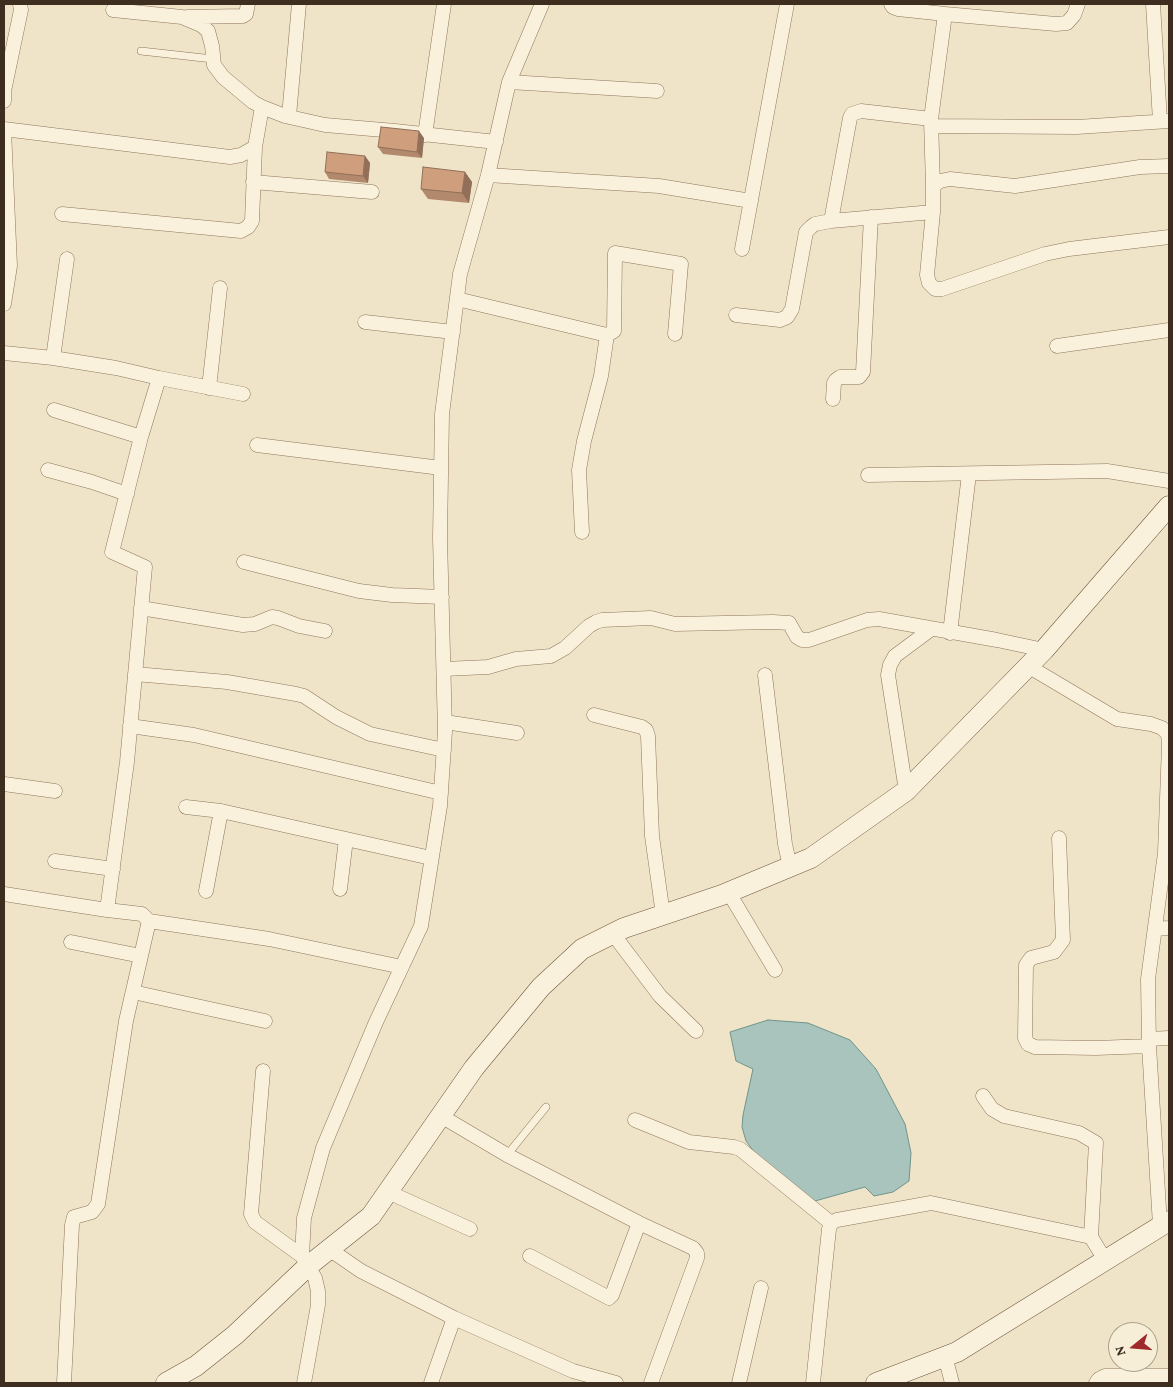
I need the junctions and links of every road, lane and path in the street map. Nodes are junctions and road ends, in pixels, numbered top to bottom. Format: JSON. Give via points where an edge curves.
{"nodes":[{"id":1,"x":20,"y":4,"type":"edge"},
{"id":2,"x":248,"y":4,"type":"edge"},
{"id":3,"x":299,"y":4,"type":"edge"},
{"id":4,"x":444,"y":4,"type":"edge"},
{"id":5,"x":542,"y":4,"type":"edge"},
{"id":6,"x":787,"y":4,"type":"edge"},
{"id":7,"x":891,"y":4,"type":"edge"},
{"id":8,"x":1078,"y":4,"type":"edge"},
{"id":9,"x":1153,"y":4,"type":"edge"},
{"id":10,"x":163,"y":9,"type":"edge"},
{"id":11,"x":113,"y":10,"type":"dead end"},
{"id":12,"x":945,"y":14,"type":"junction"},
{"id":13,"x":182,"y":17,"type":"junction"},
{"id":14,"x":141,"y":51,"type":"dead end"},
{"id":15,"x":213,"y":59,"type":"junction"},
{"id":16,"x":509,"y":82,"type":"junction"},
{"id":17,"x":657,"y":91,"type":"dead end"},
{"id":18,"x":4,"y":101,"type":"edge"},
{"id":19,"x":262,"y":107,"type":"junction"},
{"id":20,"x":289,"y":116,"type":"junction"},
{"id":21,"x":1165,"y":121,"type":"edge"},
{"id":22,"x":931,"y":122,"type":"junction"},
{"id":23,"x":4,"y":130,"type":"edge"},
{"id":24,"x":425,"y":135,"type":"junction"},
{"id":25,"x":496,"y":142,"type":"junction"},
{"id":26,"x":255,"y":147,"type":"junction"},
{"id":27,"x":1169,"y":166,"type":"edge"},
{"id":28,"x":488,"y":175,"type":"junction"},
{"id":29,"x":253,"y":182,"type":"junction"},
{"id":30,"x":933,"y":186,"type":"junction"},
{"id":31,"x":372,"y":192,"type":"dead end"},
{"id":32,"x":5,"y":196,"type":"edge"},
{"id":33,"x":751,"y":201,"type":"junction"},
{"id":34,"x":933,"y":212,"type":"junction"},
{"id":35,"x":62,"y":214,"type":"dead end"},
{"id":36,"x":871,"y":217,"type":"junction"},
{"id":37,"x":831,"y":221,"type":"junction"},
{"id":38,"x":6,"y":237,"type":"edge"},
{"id":39,"x":1169,"y":237,"type":"edge"},
{"id":40,"x":742,"y":250,"type":"dead end"},
{"id":41,"x":67,"y":259,"type":"dead end"},
{"id":42,"x":220,"y":288,"type":"dead end"},
{"id":43,"x":457,"y":299,"type":"junction"},
{"id":44,"x":4,"y":304,"type":"edge"},
{"id":45,"x":736,"y":315,"type":"dead end"},
{"id":46,"x":365,"y":322,"type":"dead end"},
{"id":47,"x":1169,"y":330,"type":"edge"},
{"id":48,"x":453,"y":332,"type":"junction"},
{"id":49,"x":675,"y":334,"type":"dead end"},
{"id":50,"x":607,"y":335,"type":"junction"},
{"id":51,"x":1057,"y":346,"type":"dead end"},
{"id":52,"x":4,"y":353,"type":"edge"},
{"id":53,"x":53,"y":358,"type":"junction"},
{"id":54,"x":159,"y":378,"type":"junction"},
{"id":55,"x":209,"y":388,"type":"junction"},
{"id":56,"x":243,"y":394,"type":"dead end"},
{"id":57,"x":833,"y":399,"type":"dead end"},
{"id":58,"x":54,"y":410,"type":"dead end"},
{"id":59,"x":140,"y":437,"type":"junction"},
{"id":60,"x":257,"y":445,"type":"dead end"},
{"id":61,"x":442,"y":468,"type":"junction"},
{"id":62,"x":48,"y":470,"type":"dead end"},
{"id":63,"x":969,"y":474,"type":"junction"},
{"id":64,"x":868,"y":476,"type":"dead end"},
{"id":65,"x":1169,"y":481,"type":"edge"},
{"id":66,"x":127,"y":494,"type":"junction"},
{"id":67,"x":1169,"y":506,"type":"edge"},
{"id":68,"x":582,"y":532,"type":"dead end"},
{"id":69,"x":244,"y":562,"type":"dead end"},
{"id":70,"x":442,"y":597,"type":"junction"},
{"id":71,"x":141,"y":608,"type":"junction"},
{"id":72,"x":930,"y":630,"type":"junction"},
{"id":73,"x":325,"y":632,"type":"dead end"},
{"id":74,"x":950,"y":633,"type":"junction"},
{"id":75,"x":1044,"y":650,"type":"junction"},
{"id":76,"x":1028,"y":666,"type":"junction"},
{"id":77,"x":444,"y":669,"type":"junction"},
{"id":78,"x":135,"y":674,"type":"junction"},
{"id":79,"x":765,"y":675,"type":"dead end"},
{"id":80,"x":594,"y":715,"type":"dead end"},
{"id":81,"x":445,"y":722,"type":"junction"},
{"id":82,"x":130,"y":726,"type":"junction"},
{"id":83,"x":517,"y":733,"type":"dead end"},
{"id":84,"x":1169,"y":744,"type":"edge"},
{"id":85,"x":444,"y":750,"type":"junction"},
{"id":86,"x":4,"y":784,"type":"edge"},
{"id":87,"x":55,"y":791,"type":"dead end"},
{"id":88,"x":906,"y":791,"type":"junction"},
{"id":89,"x":440,"y":793,"type":"junction"},
{"id":90,"x":186,"y":807,"type":"dead end"},
{"id":91,"x":221,"y":811,"type":"junction"},
{"id":92,"x":1168,"y":819,"type":"edge"},
{"id":93,"x":1060,"y":838,"type":"dead end"},
{"id":94,"x":346,"y":839,"type":"junction"},
{"id":95,"x":431,"y":858,"type":"junction"},
{"id":96,"x":55,"y":862,"type":"dead end"},
{"id":97,"x":790,"y":867,"type":"junction"},
{"id":98,"x":113,"y":869,"type":"junction"},
{"id":99,"x":340,"y":889,"type":"dead end"},
{"id":100,"x":206,"y":891,"type":"dead end"},
{"id":101,"x":729,"y":893,"type":"junction"},
{"id":102,"x":4,"y":894,"type":"edge"},
{"id":103,"x":107,"y":910,"type":"junction"},
{"id":104,"x":663,"y":915,"type":"junction"},
{"id":105,"x":150,"y":921,"type":"junction"},
{"id":106,"x":1169,"y":928,"type":"edge"},
{"id":107,"x":1155,"y":929,"type":"junction"},
{"id":108,"x":613,"y":934,"type":"junction"},
{"id":109,"x":71,"y":942,"type":"dead end"},
{"id":110,"x":141,"y":956,"type":"junction"},
{"id":111,"x":402,"y":967,"type":"junction"},
{"id":112,"x":775,"y":970,"type":"dead end"},
{"id":113,"x":133,"y":992,"type":"junction"},
{"id":114,"x":266,"y":1021,"type":"dead end"},
{"id":115,"x":696,"y":1031,"type":"dead end"},
{"id":116,"x":1169,"y":1038,"type":"edge"},
{"id":117,"x":1149,"y":1042,"type":"junction"},
{"id":118,"x":263,"y":1071,"type":"dead end"},
{"id":119,"x":983,"y":1096,"type":"dead end"},
{"id":120,"x":546,"y":1107,"type":"dead end"},
{"id":121,"x":441,"y":1116,"type":"junction"},
{"id":122,"x":636,"y":1120,"type":"dead end"},
{"id":123,"x":507,"y":1155,"type":"junction"},
{"id":124,"x":388,"y":1192,"type":"junction"},
{"id":125,"x":639,"y":1223,"type":"junction"},
{"id":126,"x":1165,"y":1223,"type":"edge"},
{"id":127,"x":832,"y":1224,"type":"junction"},
{"id":128,"x":470,"y":1228,"type":"dead end"},
{"id":129,"x":1091,"y":1237,"type":"junction"},
{"id":130,"x":328,"y":1249,"type":"junction"},
{"id":131,"x":530,"y":1256,"type":"dead end"},
{"id":132,"x":1105,"y":1260,"type":"junction"},
{"id":133,"x":305,"y":1261,"type":"junction"},
{"id":134,"x":762,"y":1288,"type":"dead end"},
{"id":135,"x":454,"y":1318,"type":"junction"},
{"id":136,"x":945,"y":1356,"type":"junction"},
{"id":137,"x":1169,"y":1376,"type":"edge"},
{"id":138,"x":896,"y":1379,"type":"edge"},
{"id":139,"x":64,"y":1383,"type":"edge"},
{"id":140,"x":166,"y":1383,"type":"edge"},
{"id":141,"x":304,"y":1383,"type":"edge"},
{"id":142,"x":431,"y":1383,"type":"edge"},
{"id":143,"x":616,"y":1383,"type":"edge"},
{"id":144,"x":651,"y":1383,"type":"edge"},
{"id":145,"x":739,"y":1383,"type":"edge"},
{"id":146,"x":814,"y":1383,"type":"edge"},
{"id":147,"x":876,"y":1383,"type":"edge"},
{"id":148,"x":952,"y":1383,"type":"edge"},
{"id":149,"x":1096,"y":1383,"type":"edge"}],
"edges":[{"from":1,"to":18,"type":"street"},
{"from":2,"to":13,"type":"street","via":[[243,16]]},
{"from":3,"to":20,"type":"street"},
{"from":4,"to":24,"type":"street"},
{"from":5,"to":16,"type":"street"},
{"from":6,"to":33,"type":"street"},
{"from":7,"to":12,"type":"street","via":[[898,9]]},
{"from":8,"to":12,"type":"street","via":[[1067,23],[1056,24]]},
{"from":9,"to":21,"type":"street"},
{"from":10,"to":11,"type":"street"},
{"from":10,"to":13,"type":"street"},
{"from":12,"to":22,"type":"street"},
{"from":13,"to":15,"type":"street","via":[[208,31]]},
{"from":14,"to":15,"type":"lane"},
{"from":15,"to":19,"type":"street","via":[[223,77]]},
{"from":16,"to":17,"type":"street"},
{"from":16,"to":25,"type":"street"},
{"from":19,"to":20,"type":"street"},
{"from":19,"to":26,"type":"street"},
{"from":20,"to":24,"type":"street","via":[[325,125]]},
{"from":21,"to":22,"type":"street","via":[[1077,127]]},
{"from":22,"to":30,"type":"street"},
{"from":22,"to":37,"type":"street","via":[[861,111],[852,114]]},
{"from":23,"to":26,"type":"street","via":[[230,158]]},
{"from":23,"to":32,"type":"street"},
{"from":24,"to":25,"type":"street"},
{"from":25,"to":28,"type":"street"},
{"from":26,"to":29,"type":"street"},
{"from":27,"to":30,"type":"street","via":[[1140,167],[1015,186],[950,179]]},
{"from":28,"to":33,"type":"street","via":[[659,186]]},
{"from":28,"to":43,"type":"street","via":[[460,274]]},
{"from":29,"to":31,"type":"street"},
{"from":29,"to":35,"type":"street","via":[[252,221],[241,231]]},
{"from":30,"to":34,"type":"street"},
{"from":32,"to":38,"type":"street"},
{"from":33,"to":40,"type":"street"},
{"from":34,"to":36,"type":"street"},
{"from":34,"to":39,"type":"street","via":[[927,275],[929,283],[942,289],[1045,254]]},
{"from":36,"to":37,"type":"street"},
{"from":36,"to":57,"type":"street","via":[[863,372],[859,377],[836,380]]},
{"from":37,"to":45,"type":"street","via":[[815,224],[806,232],[792,309],[787,317],[780,320]]},
{"from":38,"to":44,"type":"street","via":[[10,266]]},
{"from":41,"to":53,"type":"street"},
{"from":42,"to":55,"type":"street"},
{"from":43,"to":48,"type":"street"},
{"from":43,"to":50,"type":"street"},
{"from":46,"to":48,"type":"street"},
{"from":47,"to":51,"type":"street"},
{"from":48,"to":61,"type":"street","via":[[442,414]]},
{"from":49,"to":50,"type":"street","via":[[680,264],[615,253],[614,331]]},
{"from":50,"to":68,"type":"street","via":[[579,470]]},
{"from":52,"to":53,"type":"street"},
{"from":53,"to":54,"type":"street"},
{"from":54,"to":55,"type":"street"},
{"from":54,"to":59,"type":"street"},
{"from":55,"to":56,"type":"street"},
{"from":58,"to":59,"type":"street"},
{"from":59,"to":66,"type":"street"},
{"from":60,"to":61,"type":"street"},
{"from":61,"to":70,"type":"street"},
{"from":62,"to":66,"type":"street"},
{"from":63,"to":64,"type":"street"},
{"from":63,"to":65,"type":"street","via":[[1107,471]]},
{"from":63,"to":74,"type":"street"},
{"from":66,"to":71,"type":"street","via":[[112,552],[145,567]]},
{"from":67,"to":75,"type":"street"},
{"from":69,"to":70,"type":"street","via":[[359,591]]},
{"from":70,"to":77,"type":"street"},
{"from":71,"to":73,"type":"street","via":[[244,625],[272,617]]},
{"from":71,"to":78,"type":"street"},
{"from":72,"to":74,"type":"street"},
{"from":72,"to":77,"type":"street","via":[[879,619],[802,640],[789,623],[675,624],[651,618],[602,620],[589,626],[551,656],[516,659],[488,667]]},
{"from":72,"to":88,"type":"street","via":[[895,656],[888,675]]},
{"from":74,"to":75,"type":"street"},
{"from":75,"to":76,"type":"street"},
{"from":76,"to":84,"type":"street","via":[[1117,720],[1162,728],[1168,734]]},
{"from":76,"to":88,"type":"street"},
{"from":77,"to":81,"type":"street"},
{"from":78,"to":82,"type":"street"},
{"from":78,"to":85,"type":"street","via":[[227,682],[296,694],[370,734]]},
{"from":79,"to":97,"type":"street"},
{"from":80,"to":104,"type":"street","via":[[646,730],[652,836]]},
{"from":81,"to":83,"type":"street"},
{"from":81,"to":85,"type":"street"},
{"from":82,"to":89,"type":"street","via":[[194,735]]},
{"from":82,"to":98,"type":"street"},
{"from":84,"to":92,"type":"street"},
{"from":85,"to":89,"type":"street"},
{"from":86,"to":87,"type":"street"},
{"from":88,"to":97,"type":"street","via":[[811,858]]},
{"from":89,"to":95,"type":"street"},
{"from":90,"to":91,"type":"street"},
{"from":91,"to":94,"type":"street"},
{"from":91,"to":100,"type":"street"},
{"from":92,"to":107,"type":"street"},
{"from":93,"to":117,"type":"street","via":[[1063,940],[1054,952],[1030,958],[1026,965],[1025,1038],[1035,1047],[1096,1048]]},
{"from":94,"to":95,"type":"street"},
{"from":94,"to":99,"type":"street"},
{"from":95,"to":111,"type":"street","via":[[421,926]]},
{"from":96,"to":98,"type":"street"},
{"from":97,"to":101,"type":"street"},
{"from":98,"to":103,"type":"street"},
{"from":101,"to":104,"type":"street"},
{"from":101,"to":112,"type":"street"},
{"from":102,"to":103,"type":"street"},
{"from":103,"to":105,"type":"street","via":[[142,914]]},
{"from":104,"to":108,"type":"street"},
{"from":105,"to":110,"type":"street"},
{"from":105,"to":111,"type":"street","via":[[269,939]]},
{"from":106,"to":107,"type":"street"},
{"from":107,"to":117,"type":"street","via":[[1148,978]]},
{"from":108,"to":115,"type":"street","via":[[660,996]]},
{"from":108,"to":121,"type":"street","via":[[582,949],[541,987],[474,1068]]},
{"from":109,"to":110,"type":"street"},
{"from":110,"to":113,"type":"street"},
{"from":111,"to":133,"type":"street","via":[[323,1148],[304,1218]]},
{"from":113,"to":114,"type":"street"},
{"from":113,"to":139,"type":"street","via":[[98,1204],[92,1212],[74,1217],[72,1225]]},
{"from":116,"to":117,"type":"street"},
{"from":117,"to":126,"type":"street"},
{"from":118,"to":133,"type":"street","via":[[251,1214],[254,1222]]},
{"from":119,"to":129,"type":"street","via":[[992,1109],[1004,1116],[1079,1133],[1096,1143]]},
{"from":120,"to":123,"type":"lane"},
{"from":121,"to":123,"type":"street"},
{"from":121,"to":124,"type":"street"},
{"from":122,"to":127,"type":"street","via":[[689,1142],[740,1149]]},
{"from":123,"to":125,"type":"street"},
{"from":124,"to":128,"type":"street"},
{"from":124,"to":130,"type":"street","via":[[371,1216]]},
{"from":125,"to":131,"type":"street","via":[[609,1298]]},
{"from":125,"to":144,"type":"street","via":[[693,1248],[697,1253]]},
{"from":126,"to":132,"type":"street"},
{"from":127,"to":129,"type":"street","via":[[837,1220],[931,1203]]},
{"from":127,"to":146,"type":"street"},
{"from":129,"to":132,"type":"street"},
{"from":130,"to":133,"type":"street"},
{"from":130,"to":135,"type":"street","via":[[361,1271]]},
{"from":132,"to":136,"type":"street","via":[[957,1352]]},
{"from":133,"to":140,"type":"street","via":[[235,1334],[196,1366]]},
{"from":133,"to":141,"type":"street","via":[[315,1278],[318,1305]]},
{"from":134,"to":145,"type":"street"},
{"from":135,"to":142,"type":"street"},
{"from":135,"to":143,"type":"street","via":[[573,1370]]},
{"from":136,"to":138,"type":"street"},
{"from":136,"to":148,"type":"street"},
{"from":137,"to":149,"type":"street","via":[[1106,1376]]},
{"from":138,"to":147,"type":"street"}]}
